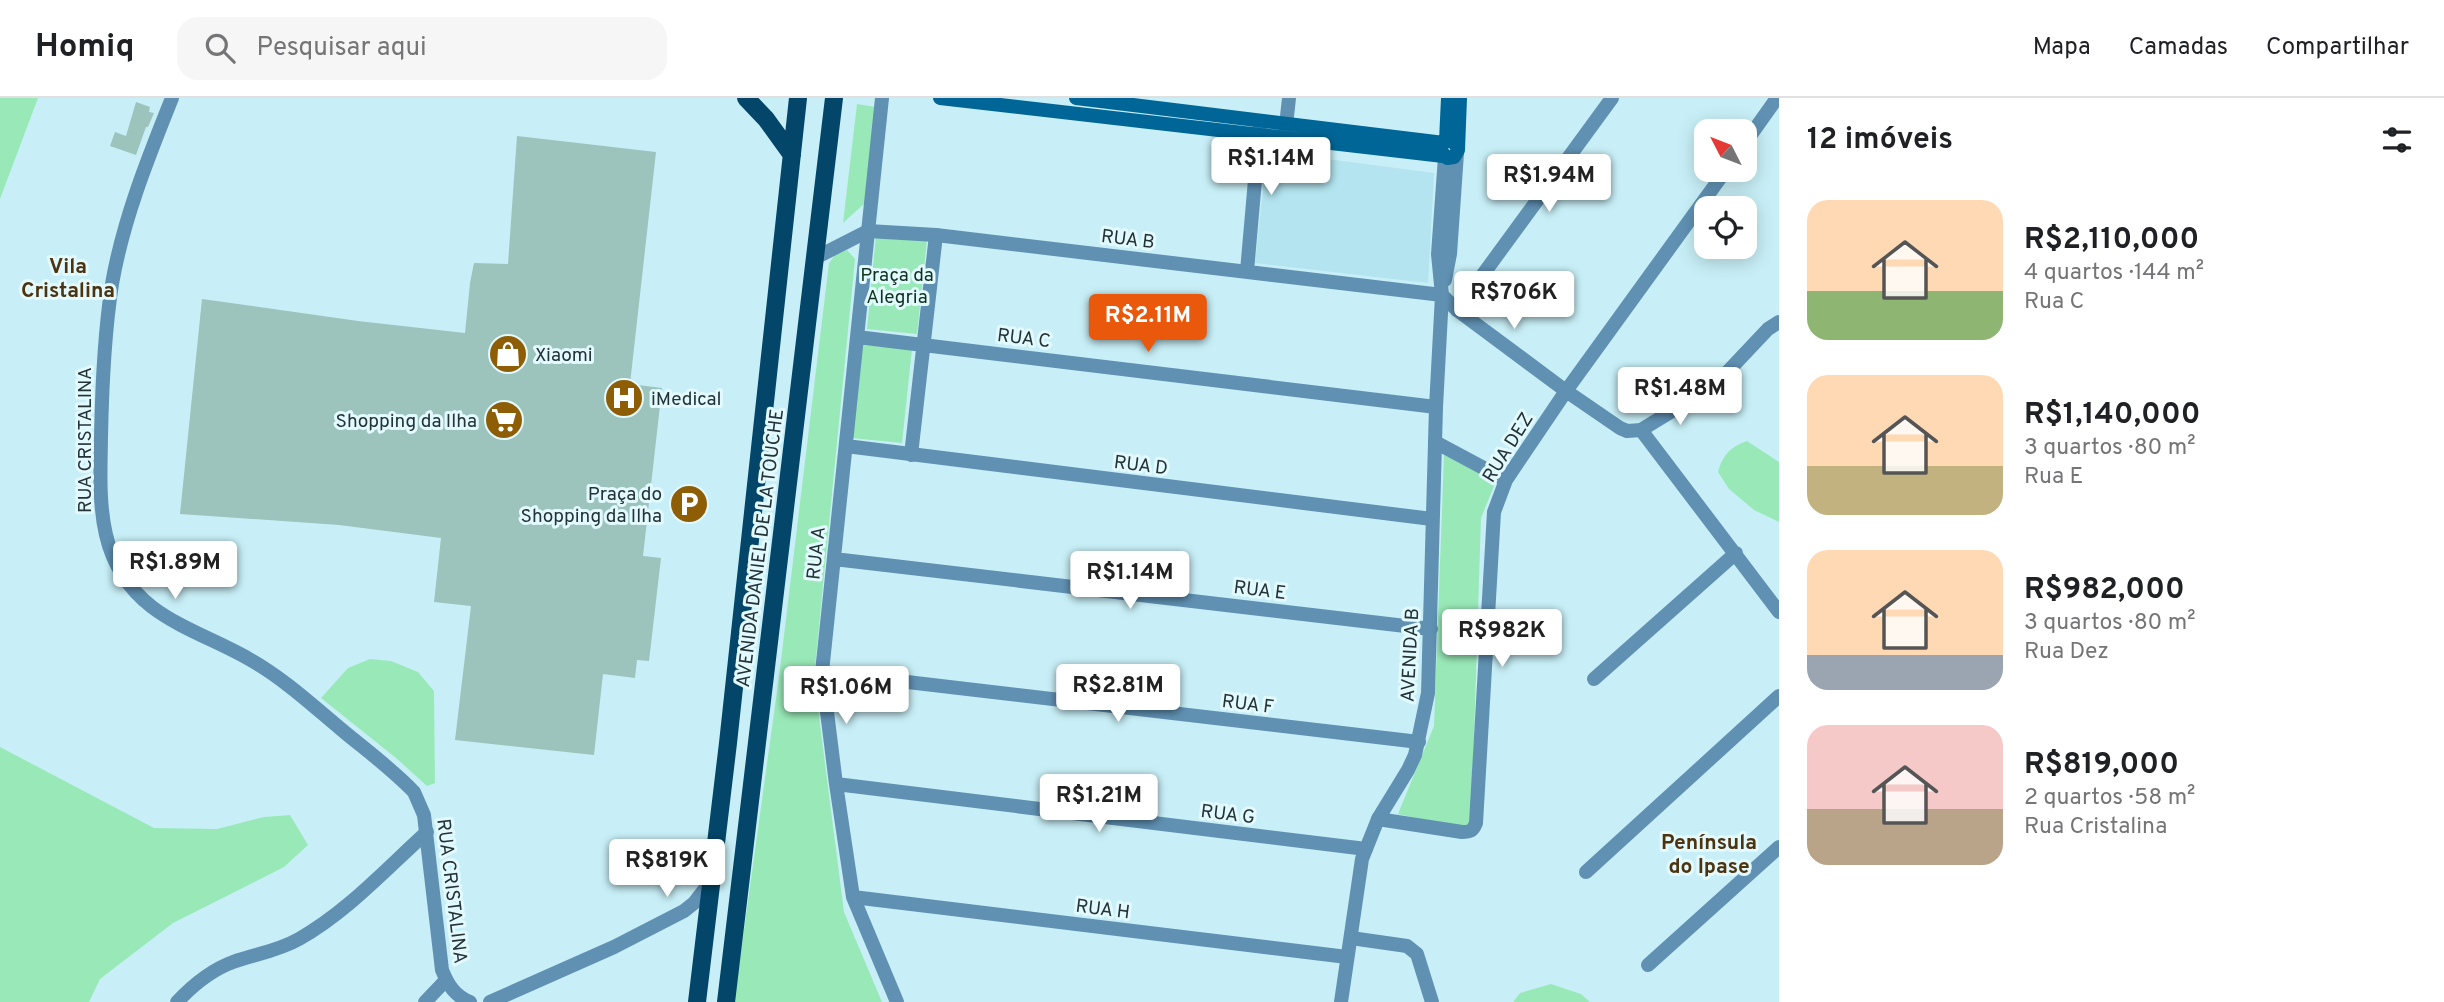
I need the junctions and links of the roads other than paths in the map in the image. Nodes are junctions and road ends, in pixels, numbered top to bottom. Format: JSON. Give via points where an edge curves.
{"nodes":[{"id":1,"x":172,"y":98,"type":"edge"},
{"id":2,"x":746,"y":98,"type":"edge"},
{"id":3,"x":798,"y":98,"type":"edge"},
{"id":4,"x":834,"y":98,"type":"edge"},
{"id":5,"x":882,"y":98,"type":"edge"},
{"id":6,"x":940,"y":98,"type":"edge"},
{"id":7,"x":1076,"y":98,"type":"edge"},
{"id":8,"x":1289,"y":98,"type":"edge"},
{"id":9,"x":1448,"y":98,"type":"edge"},
{"id":10,"x":1460,"y":98,"type":"edge"},
{"id":11,"x":1612,"y":98,"type":"edge"},
{"id":12,"x":1777,"y":98,"type":"edge"},
{"id":13,"x":1019,"y":103,"type":"edge"},
{"id":14,"x":1757,"y":126,"type":"edge"},
{"id":15,"x":1259,"y":127,"type":"junction"},
{"id":16,"x":1285,"y":131,"type":"junction"},
{"id":17,"x":1449,"y":149,"type":"junction"},
{"id":18,"x":793,"y":155,"type":"junction"},
{"id":19,"x":1717,"y":182,"type":"edge"},
{"id":20,"x":868,"y":230,"type":"junction"},
{"id":21,"x":936,"y":234,"type":"junction"},
{"id":22,"x":815,"y":258,"type":"junction"},
{"id":23,"x":1247,"y":271,"type":"junction"},
{"id":24,"x":1442,"y":295,"type":"junction"},
{"id":25,"x":1457,"y":310,"type":"junction"},
{"id":26,"x":1779,"y":321,"type":"edge"},
{"id":27,"x":857,"y":337,"type":"junction"},
{"id":28,"x":924,"y":344,"type":"junction"},
{"id":29,"x":1566,"y":391,"type":"junction"},
{"id":30,"x":1436,"y":407,"type":"junction"},
{"id":31,"x":1641,"y":430,"type":"junction"},
{"id":32,"x":1434,"y":442,"type":"junction"},
{"id":33,"x":846,"y":446,"type":"junction"},
{"id":34,"x":911,"y":455,"type":"junction"},
{"id":35,"x":1506,"y":480,"type":"junction"},
{"id":36,"x":1432,"y":519,"type":"junction"},
{"id":37,"x":1735,"y":553,"type":"junction"},
{"id":38,"x":834,"y":559,"type":"junction"},
{"id":39,"x":1779,"y":612,"type":"edge"},
{"id":40,"x":1431,"y":629,"type":"junction"},
{"id":41,"x":822,"y":672,"type":"junction"},
{"id":42,"x":1594,"y":679,"type":"dead end"},
{"id":43,"x":1779,"y":696,"type":"edge"},
{"id":44,"x":1419,"y":742,"type":"junction"},
{"id":45,"x":836,"y":785,"type":"junction"},
{"id":46,"x":1378,"y":818,"type":"junction"},
{"id":47,"x":427,"y":832,"type":"junction"},
{"id":48,"x":1779,"y":847,"type":"edge"},
{"id":49,"x":1366,"y":849,"type":"junction"},
{"id":50,"x":1586,"y":872,"type":"dead end"},
{"id":51,"x":711,"y":881,"type":"junction"},
{"id":52,"x":853,"y":897,"type":"junction"},
{"id":53,"x":1351,"y":938,"type":"junction"},
{"id":54,"x":1347,"y":957,"type":"junction"},
{"id":55,"x":1648,"y":964,"type":"dead end"},
{"id":56,"x":701,"y":968,"type":"junction"},
{"id":57,"x":446,"y":980,"type":"junction"},
{"id":58,"x":464,"y":1001,"type":"edge"},
{"id":59,"x":177,"y":1002,"type":"edge"},
{"id":60,"x":425,"y":1002,"type":"edge"},
{"id":61,"x":490,"y":1002,"type":"edge"},
{"id":62,"x":683,"y":1002,"type":"edge"},
{"id":63,"x":697,"y":1002,"type":"edge"},
{"id":64,"x":726,"y":1002,"type":"edge"},
{"id":65,"x":897,"y":1002,"type":"edge"},
{"id":66,"x":1341,"y":1002,"type":"edge"},
{"id":67,"x":1432,"y":1002,"type":"edge"}],
"edges":[{"from":1,"to":47,"type":"street","name":"RUA CRISTALINA","via":[[132,205],[108,310],[99,506],[110,552],[151,606],[279,679],[404,781],[421,804]]},
{"from":2,"to":18,"type":"main road"},
{"from":3,"to":18,"type":"main road","name":"AVENIDA DANIEL DE LA TOUCHE"},
{"from":4,"to":22,"type":"main road","name":"AVENIDA DANIEL DE LA TOUCHE"},
{"from":5,"to":20,"type":"street","name":"RUA A"},
{"from":6,"to":13,"type":"main road"},
{"from":7,"to":15,"type":"main road"},
{"from":8,"to":16,"type":"street"},
{"from":9,"to":17,"type":"main road"},
{"from":10,"to":17,"type":"main road"},
{"from":11,"to":25,"type":"street"},
{"from":12,"to":14,"type":"street"},
{"from":13,"to":15,"type":"main road"},
{"from":15,"to":16,"type":"main road"},
{"from":15,"to":23,"type":"street"},
{"from":16,"to":17,"type":"main road"},
{"from":17,"to":24,"type":"street","name":"AVENIDA B","via":[[1438,254]]},
{"from":18,"to":51,"type":"main road","name":"AVENIDA DANIEL DE LA TOUCHE"},
{"from":19,"to":29,"type":"street","name":"RUA DEZ"},
{"from":20,"to":21,"type":"street","name":"RUA B"},
{"from":20,"to":22,"type":"street"},
{"from":20,"to":27,"type":"street","name":"RUA A"},
{"from":21,"to":23,"type":"street","name":"RUA B"},
{"from":21,"to":28,"type":"street"},
{"from":22,"to":64,"type":"main road","name":"AVENIDA DANIEL DE LA TOUCHE"},
{"from":23,"to":24,"type":"street","name":"RUA B"},
{"from":24,"to":25,"type":"street"},
{"from":24,"to":30,"type":"street","name":"AVENIDA B"},
{"from":25,"to":29,"type":"street"},
{"from":26,"to":31,"type":"street","via":[[1716,384]]},
{"from":27,"to":28,"type":"street","name":"RUA C"},
{"from":27,"to":33,"type":"street","name":"RUA A"},
{"from":28,"to":30,"type":"street","name":"RUA C"},
{"from":28,"to":34,"type":"street"},
{"from":29,"to":31,"type":"street","via":[[1620,428]]},
{"from":29,"to":35,"type":"street","name":"RUA DEZ"},
{"from":30,"to":32,"type":"street","name":"AVENIDA B"},
{"from":31,"to":37,"type":"street"},
{"from":32,"to":35,"type":"street"},
{"from":32,"to":36,"type":"street","name":"AVENIDA B"},
{"from":33,"to":34,"type":"street","name":"RUA D"},
{"from":33,"to":38,"type":"street","name":"RUA A"},
{"from":34,"to":36,"type":"street","name":"RUA D"},
{"from":35,"to":46,"type":"street","name":"RUA DEZ","via":[[1493,512],[1476,823],[1469,832],[1462,832]]},
{"from":36,"to":40,"type":"street","name":"AVENIDA B"},
{"from":37,"to":39,"type":"street"},
{"from":37,"to":42,"type":"street"},
{"from":38,"to":40,"type":"street","name":"RUA E"},
{"from":38,"to":41,"type":"street","name":"RUA A"},
{"from":40,"to":44,"type":"street","name":"AVENIDA B","via":[[1428,693]]},
{"from":41,"to":44,"type":"street","name":"RUA F"},
{"from":41,"to":45,"type":"street","name":"RUA A"},
{"from":43,"to":50,"type":"street"},
{"from":44,"to":46,"type":"street","name":"AVENIDA B","via":[[1408,770]]},
{"from":45,"to":49,"type":"street","name":"RUA G"},
{"from":45,"to":52,"type":"street","name":"RUA A"},
{"from":46,"to":49,"type":"street","name":"AVENIDA B"},
{"from":47,"to":57,"type":"street","name":"RUA CRISTALINA"},
{"from":47,"to":59,"type":"street","via":[[312,931],[284,947],[214,971]]},
{"from":48,"to":55,"type":"street"},
{"from":49,"to":53,"type":"street","name":"AVENIDA B"},
{"from":51,"to":56,"type":"main road","name":"AVENIDA DANIEL DE LA TOUCHE"},
{"from":51,"to":61,"type":"street","via":[[684,911]]},
{"from":52,"to":54,"type":"street","name":"RUA H"},
{"from":52,"to":65,"type":"street","name":"RUA A"},
{"from":53,"to":54,"type":"street","name":"AVENIDA B"},
{"from":53,"to":67,"type":"street","via":[[1412,949]]},
{"from":54,"to":66,"type":"street","name":"AVENIDA B"},
{"from":56,"to":62,"type":"main road"},
{"from":56,"to":63,"type":"main road","name":"AVENIDA DANIEL DE LA TOUCHE"},
{"from":57,"to":58,"type":"street","name":"RUA CRISTALINA"},
{"from":57,"to":60,"type":"street"}]}
